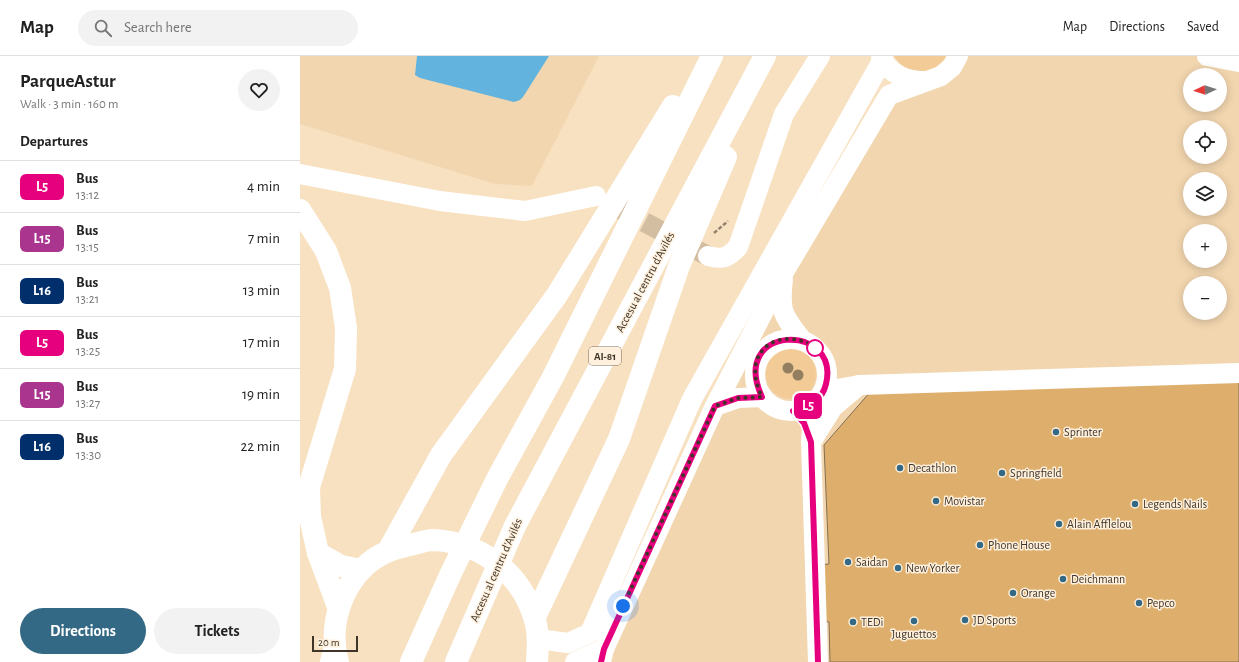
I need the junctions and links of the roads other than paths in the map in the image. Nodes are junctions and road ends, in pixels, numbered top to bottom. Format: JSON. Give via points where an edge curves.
{"nodes":[{"id":1,"x":704,"y":56,"type":"edge"},
{"id":2,"x":712,"y":56,"type":"edge"},
{"id":3,"x":765,"y":56,"type":"edge"},
{"id":4,"x":768,"y":56,"type":"edge"},
{"id":5,"x":820,"y":56,"type":"edge"},
{"id":6,"x":958,"y":56,"type":"edge"},
{"id":7,"x":1207,"y":56,"type":"edge"},
{"id":8,"x":882,"y":58,"type":"edge"},
{"id":9,"x":1239,"y":62,"type":"edge"},
{"id":10,"x":927,"y":81,"type":"junction"},
{"id":11,"x":300,"y":174,"type":"edge"},
{"id":12,"x":596,"y":196,"type":"dead end"},
{"id":13,"x":300,"y":210,"type":"edge"},
{"id":14,"x":708,"y":256,"type":"tunnel mouth"},
{"id":15,"x":784,"y":272,"type":"junction"},
{"id":16,"x":802,"y":340,"type":"junction"},
{"id":17,"x":1239,"y":373,"type":"edge"},
{"id":18,"x":860,"y":385,"type":"junction"},
{"id":19,"x":762,"y":397,"type":"junction"},
{"id":20,"x":819,"y":398,"type":"junction"},
{"id":21,"x":715,"y":406,"type":"junction"},
{"id":22,"x":793,"y":411,"type":"junction"},
{"id":23,"x":811,"y":442,"type":"junction"},
{"id":24,"x":388,"y":551,"type":"junction"},
{"id":25,"x":318,"y":553,"type":"junction"},
{"id":26,"x":360,"y":570,"type":"junction"},
{"id":27,"x":338,"y":607,"type":"junction"},
{"id":28,"x":534,"y":617,"type":"junction"},
{"id":29,"x":538,"y":639,"type":"junction"},
{"id":30,"x":602,"y":655,"type":"edge"},
{"id":31,"x":334,"y":658,"type":"edge"},
{"id":32,"x":411,"y":662,"type":"edge"},
{"id":33,"x":456,"y":662,"type":"edge"},
{"id":34,"x":537,"y":662,"type":"edge"},
{"id":35,"x":574,"y":662,"type":"edge"},
{"id":36,"x":818,"y":662,"type":"edge"}],
"edges":[{"from":1,"to":24,"type":"main road","via":[[557,295],[441,455]]},
{"from":2,"to":32,"type":"main road","via":[[553,376],[498,477]]},
{"from":3,"to":33,"type":"main road","name":"Accesu al centru d'Avilés","number":"AI-81","via":[[515,526]]},
{"from":4,"to":28,"type":"main road","via":[[679,266],[619,439]]},
{"from":5,"to":14,"type":"street","via":[[784,114],[738,247],[729,257],[718,259]]},
{"from":6,"to":10,"type":"street","via":[[952,67],[941,76]]},
{"from":7,"to":9,"type":"street"},
{"from":8,"to":10,"type":"street","via":[[892,71],[904,79]]},
{"from":8,"to":29,"type":"street","via":[[692,399],[590,633],[568,643]]},
{"from":10,"to":15,"type":"street","via":[[889,96]]},
{"from":11,"to":12,"type":"street","via":[[440,201],[525,211]]},
{"from":13,"to":25,"type":"main road","via":[[326,251],[340,288],[346,328],[345,369],[309,487],[310,517]]},
{"from":15,"to":16,"type":"street","via":[[780,302],[786,320]]},
{"from":15,"to":21,"type":"street"},
{"from":16,"to":19,"type":"street","via":[[779,341],[762,350],[756,363],[755,376]]},
{"from":16,"to":20,"type":"street","via":[[815,347],[826,365],[827,379]]},
{"from":17,"to":18,"type":"street"},
{"from":18,"to":20,"type":"street"},
{"from":18,"to":23,"type":"street","via":[[833,407]]},
{"from":19,"to":21,"type":"street","via":[[738,398]]},
{"from":19,"to":22,"type":"street","via":[[770,405]]},
{"from":20,"to":22,"type":"street"},
{"from":20,"to":23,"type":"street"},
{"from":21,"to":30,"type":"street"},
{"from":22,"to":23,"type":"street","via":[[804,423]]},
{"from":23,"to":36,"type":"street"},
{"from":24,"to":26,"type":"main road"},
{"from":24,"to":28,"type":"main road","via":[[431,540],[475,548],[494,560],[519,584]]},
{"from":25,"to":26,"type":"main road","via":[[341,566]]},
{"from":25,"to":27,"type":"main road"},
{"from":26,"to":27,"type":"main road"},
{"from":27,"to":31,"type":"main road"},
{"from":28,"to":29,"type":"main road"},
{"from":29,"to":34,"type":"main road"},
{"from":30,"to":35,"type":"street"}]}
